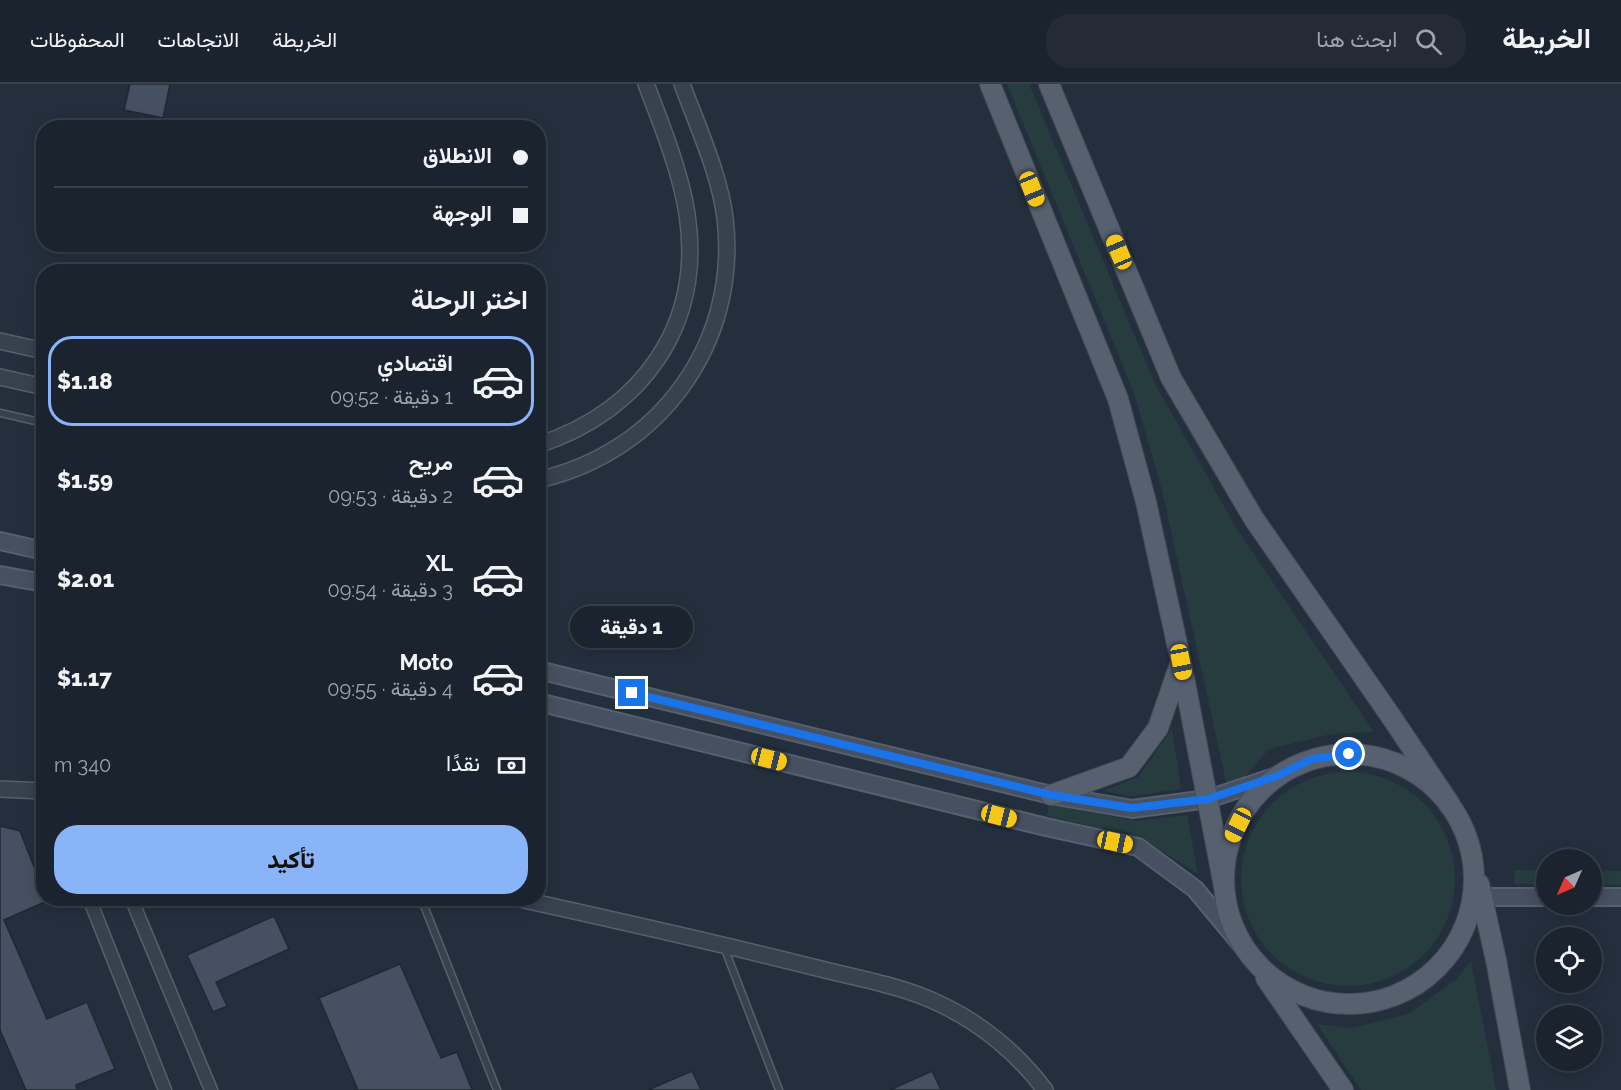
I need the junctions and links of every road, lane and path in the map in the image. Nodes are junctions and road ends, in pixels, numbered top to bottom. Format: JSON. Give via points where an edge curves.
{"nodes":[{"id":1,"x":646,"y":84,"type":"edge"},
{"id":2,"x":682,"y":84,"type":"edge"},
{"id":3,"x":990,"y":84,"type":"edge"},
{"id":4,"x":1049,"y":84,"type":"edge"},
{"id":5,"x":0,"y":341,"type":"edge"},
{"id":6,"x":36,"y":349,"type":"edge"},
{"id":7,"x":0,"y":377,"type":"edge"},
{"id":8,"x":36,"y":385,"type":"edge"},
{"id":9,"x":0,"y":413,"type":"edge"},
{"id":10,"x":36,"y":421,"type":"edge"},
{"id":11,"x":546,"y":442,"type":"edge"},
{"id":12,"x":546,"y":478,"type":"edge"},
{"id":13,"x":0,"y":541,"type":"edge"},
{"id":14,"x":36,"y":549,"type":"edge"},
{"id":15,"x":0,"y":574,"type":"edge"},
{"id":16,"x":36,"y":582,"type":"edge"},
{"id":17,"x":1181,"y":662,"type":"junction"},
{"id":18,"x":546,"y":672,"type":"edge"},
{"id":19,"x":546,"y":704,"type":"edge"},
{"id":20,"x":1277,"y":776,"type":"junction"},
{"id":21,"x":0,"y":789,"type":"edge"},
{"id":22,"x":36,"y":791,"type":"edge"},
{"id":23,"x":1051,"y":795,"type":"junction"},
{"id":24,"x":1208,"y":799,"type":"junction"},
{"id":25,"x":1449,"y":803,"type":"junction"},
{"id":26,"x":1473,"y":856,"type":"junction"},
{"id":27,"x":1224,"y":886,"type":"junction"},
{"id":28,"x":1482,"y":897,"type":"junction"},
{"id":29,"x":1536,"y":897,"type":"edge"},
{"id":30,"x":1602,"y":897,"type":"edge"},
{"id":31,"x":1621,"y":897,"type":"edge"},
{"id":32,"x":546,"y":905,"type":"edge"},
{"id":33,"x":92,"y":906,"type":"edge"},
{"id":34,"x":134,"y":906,"type":"edge"},
{"id":35,"x":424,"y":906,"type":"edge"},
{"id":36,"x":723,"y":944,"type":"junction"},
{"id":37,"x":1245,"y":950,"type":"junction"},
{"id":38,"x":165,"y":1090,"type":"edge"},
{"id":39,"x":211,"y":1090,"type":"edge"},
{"id":40,"x":497,"y":1090,"type":"edge"},
{"id":41,"x":779,"y":1090,"type":"edge"},
{"id":42,"x":1045,"y":1090,"type":"edge"},
{"id":43,"x":1343,"y":1090,"type":"edge"},
{"id":44,"x":1520,"y":1090,"type":"edge"}],
"edges":[{"from":1,"to":11,"type":"street","via":[[687,213],[689,273],[683,303],[673,331],[640,382],[594,421]]},
{"from":2,"to":12,"type":"street","via":[[717,181],[725,217],[724,291],[714,327],[680,392],[655,419],[627,443],[595,462]]},
{"from":3,"to":17,"type":"main road","via":[[1118,399],[1146,502]]},
{"from":4,"to":25,"type":"main road","via":[[1171,378],[1254,519]]},
{"from":5,"to":6,"type":"street"},
{"from":7,"to":8,"type":"street"},
{"from":9,"to":10,"type":"lane"},
{"from":13,"to":14,"type":"main road"},
{"from":15,"to":16,"type":"main road"},
{"from":17,"to":23,"type":"main road","via":[[1158,728],[1129,767]]},
{"from":17,"to":24,"type":"main road"},
{"from":18,"to":23,"type":"main road"},
{"from":19,"to":37,"type":"main road","via":[[1138,847],[1195,889]]},
{"from":20,"to":24,"type":"main road"},
{"from":20,"to":25,"type":"main road","via":[[1312,759],[1349,754],[1387,760],[1421,777]]},
{"from":20,"to":27,"type":"main road","via":[[1247,806],[1233,834]]},
{"from":21,"to":22,"type":"street"},
{"from":23,"to":24,"type":"main road","via":[[1132,808]]},
{"from":24,"to":27,"type":"main road"},
{"from":25,"to":26,"type":"main road","via":[[1464,828]]},
{"from":26,"to":28,"type":"main road"},
{"from":26,"to":37,"type":"main road","via":[[1474,899],[1460,939],[1434,973],[1398,996],[1356,1005],[1313,1000],[1275,980]]},
{"from":27,"to":37,"type":"main road","via":[[1230,919]]},
{"from":28,"to":29,"type":"main road"},
{"from":28,"to":44,"type":"main road"},
{"from":30,"to":31,"type":"main road"},
{"from":32,"to":36,"type":"street"},
{"from":33,"to":38,"type":"street"},
{"from":34,"to":39,"type":"street"},
{"from":35,"to":40,"type":"lane"},
{"from":36,"to":41,"type":"lane"},
{"from":36,"to":42,"type":"street","via":[[919,994],[964,1017],[1004,1046]]},
{"from":37,"to":43,"type":"main road"}]}
